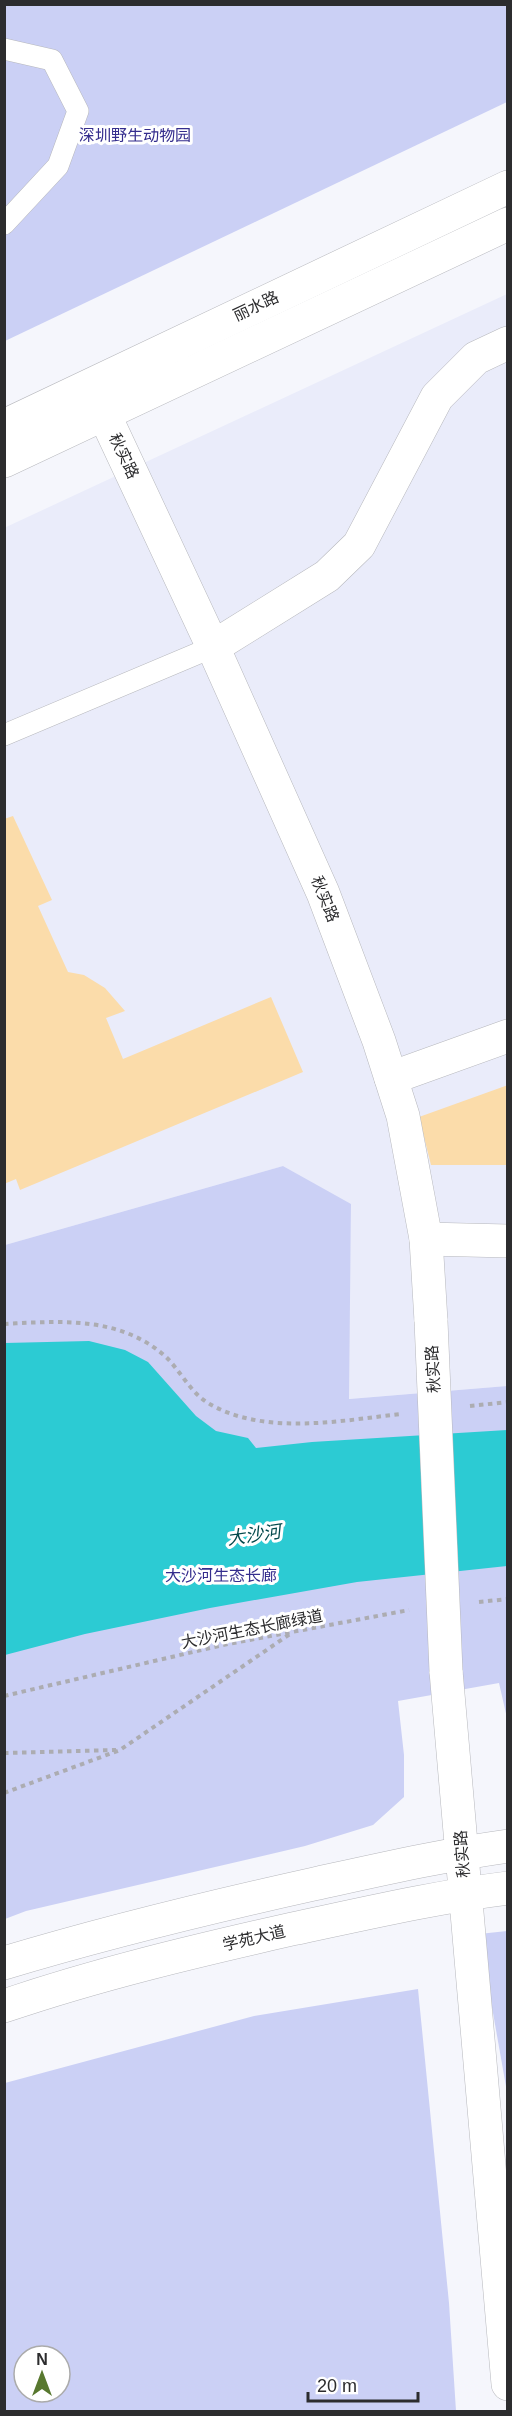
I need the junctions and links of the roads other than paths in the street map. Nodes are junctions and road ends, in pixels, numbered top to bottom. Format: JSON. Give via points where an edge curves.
{"nodes":[{"id":1,"x":4,"y":49,"type":"edge"},
{"id":2,"x":507,"y":187,"type":"edge"},
{"id":3,"x":4,"y":224,"type":"edge"},
{"id":4,"x":507,"y":224,"type":"edge"},
{"id":5,"x":507,"y":343,"type":"edge"},
{"id":6,"x":104,"y":414,"type":"junction"},
{"id":7,"x":4,"y":426,"type":"edge"},
{"id":8,"x":4,"y":461,"type":"edge"},
{"id":9,"x":213,"y":647,"type":"junction"},
{"id":10,"x":4,"y":735,"type":"edge"},
{"id":11,"x":507,"y":1036,"type":"edge"},
{"id":12,"x":391,"y":1078,"type":"junction"},
{"id":13,"x":426,"y":1239,"type":"junction"},
{"id":14,"x":507,"y":1241,"type":"edge"},
{"id":15,"x":507,"y":1846,"type":"edge"},
{"id":16,"x":462,"y":1853,"type":"junction"},
{"id":17,"x":507,"y":1888,"type":"edge"},
{"id":18,"x":465,"y":1895,"type":"junction"},
{"id":19,"x":4,"y":1963,"type":"edge"},
{"id":20,"x":4,"y":2006,"type":"edge"},
{"id":21,"x":507,"y":2384,"type":"edge"}],
"edges":[{"from":1,"to":3,"type":"lane","via":[[52,60],[78,111],[58,166]]},
{"from":2,"to":7,"type":"street","name":"丽水路"},
{"from":4,"to":6,"type":"street","name":"丽水路"},
{"from":5,"to":9,"type":"street","via":[[476,358],[437,397],[359,545],[327,576]]},
{"from":6,"to":8,"type":"street","name":"丽水路"},
{"from":6,"to":9,"type":"street","name":"秋实路"},
{"from":9,"to":10,"type":"lane"},
{"from":9,"to":12,"type":"street","name":"秋实路","via":[[323,892]]},
{"from":11,"to":12,"type":"street"},
{"from":12,"to":13,"type":"street","name":"秋实路","via":[[403,1116]]},
{"from":13,"to":14,"type":"street"},
{"from":13,"to":16,"type":"street","name":"秋实路","bridge":true,"via":[[446,1671]]},
{"from":15,"to":16,"type":"street"},
{"from":16,"to":18,"type":"street","name":"秋实路"},
{"from":16,"to":19,"type":"street","via":[[191,1911]]},
{"from":17,"to":18,"type":"street","name":"学苑大道"},
{"from":18,"to":20,"type":"street","name":"学苑大道","via":[[387,1908],[135,1966]]},
{"from":18,"to":21,"type":"street","name":"秋实路"}]}
